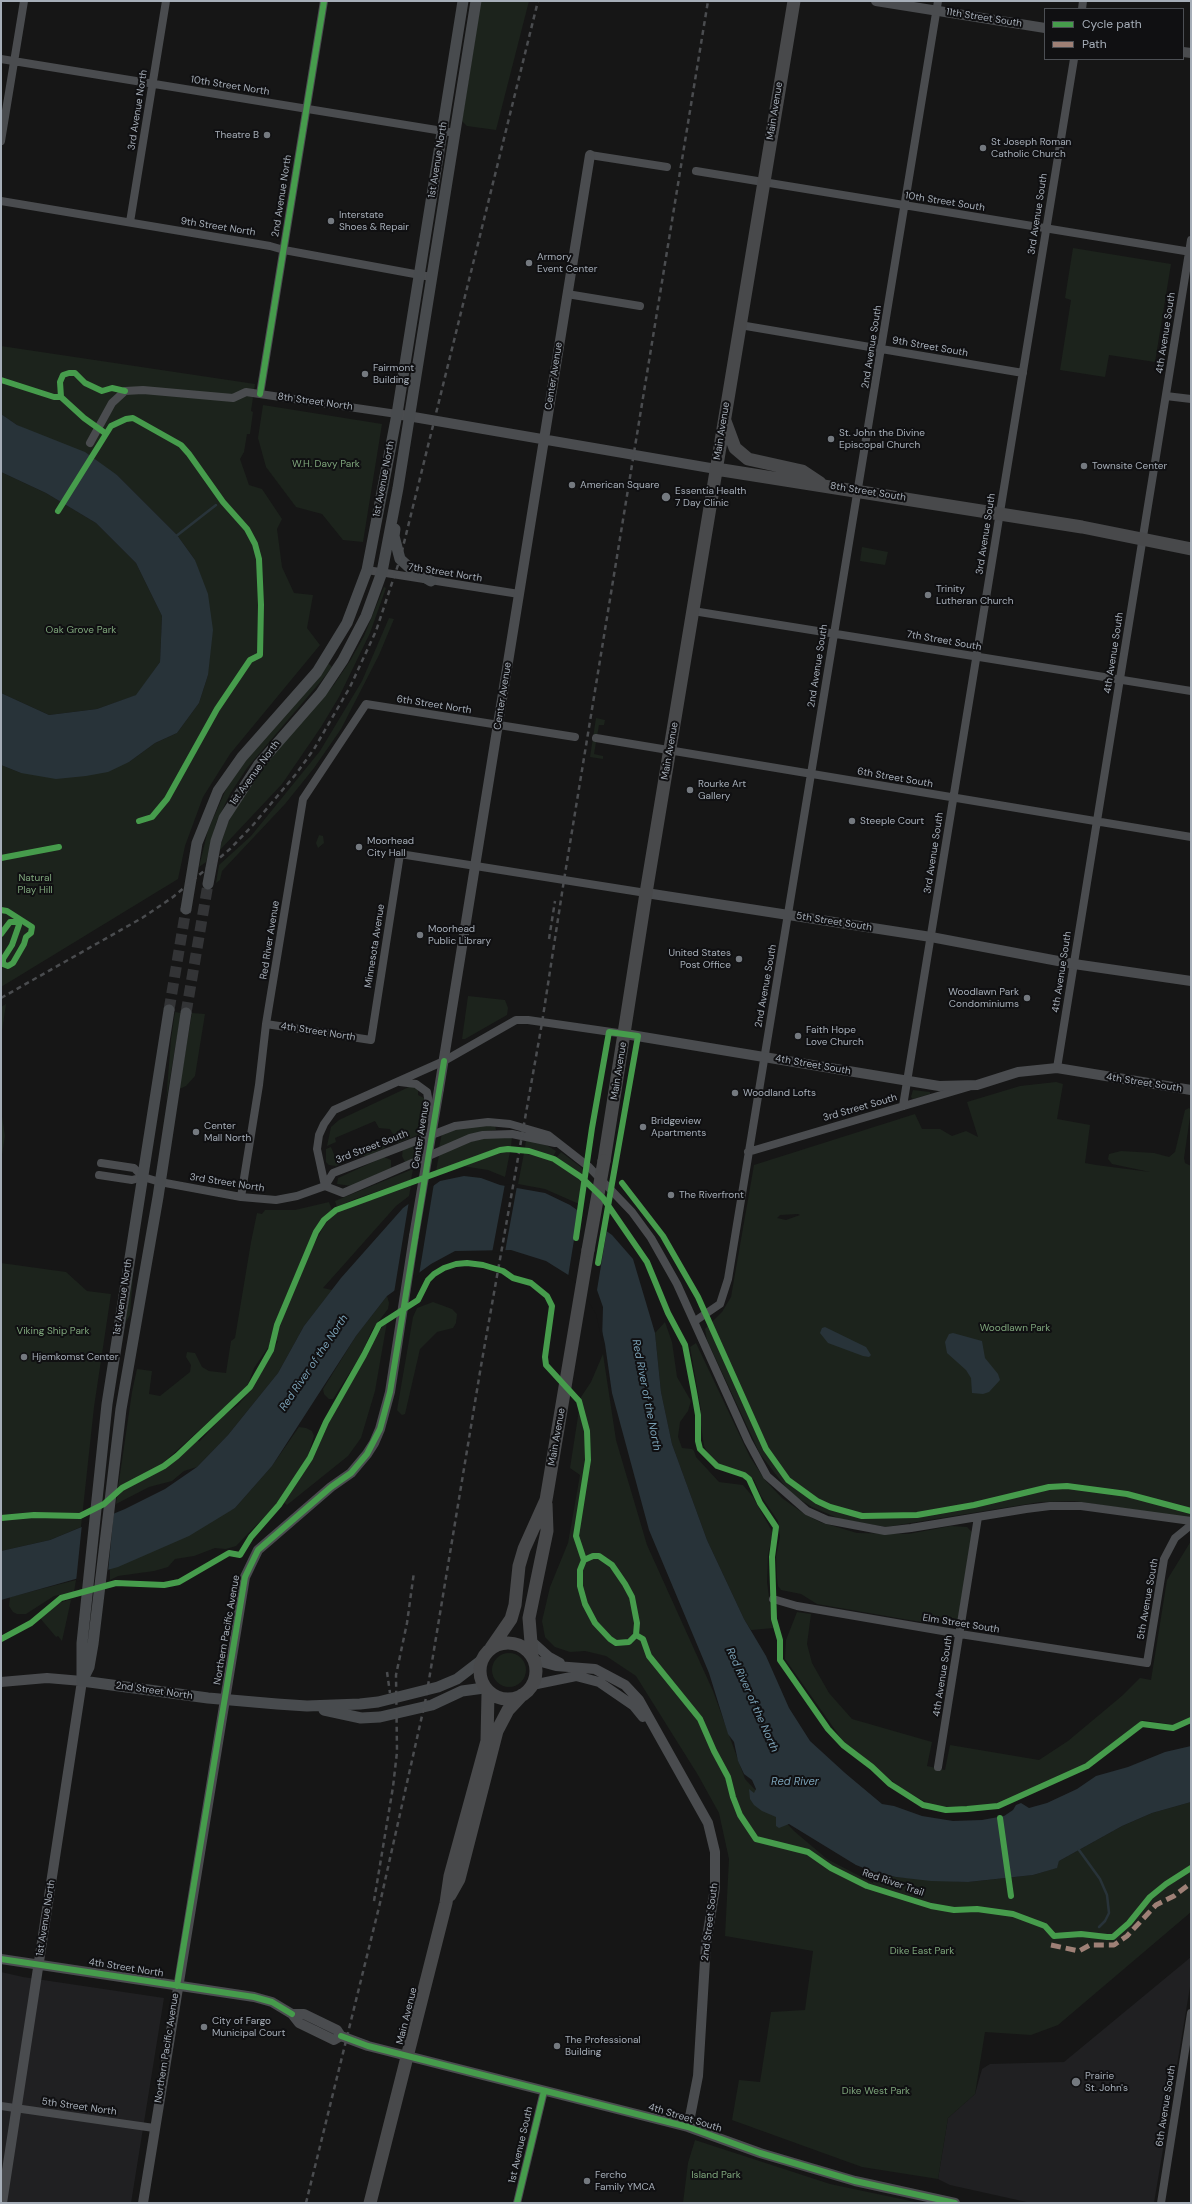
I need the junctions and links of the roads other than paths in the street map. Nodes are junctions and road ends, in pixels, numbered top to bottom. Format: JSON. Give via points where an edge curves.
{"nodes":[{"id":1,"x":24,"y":1,"type":"edge"},
{"id":2,"x":166,"y":1,"type":"edge"},
{"id":3,"x":324,"y":1,"type":"edge"},
{"id":4,"x":463,"y":1,"type":"edge"},
{"id":5,"x":476,"y":1,"type":"edge"},
{"id":6,"x":794,"y":1,"type":"edge"},
{"id":7,"x":876,"y":1,"type":"edge"},
{"id":8,"x":937,"y":6,"type":"edge"},
{"id":9,"x":1044,"y":28,"type":"edge"},
{"id":10,"x":1,"y":59,"type":"edge"},
{"id":11,"x":1074,"y":60,"type":"edge"},
{"id":12,"x":14,"y":61,"type":"junction"},
{"id":13,"x":152,"y":83,"type":"junction"},
{"id":14,"x":306,"y":108,"type":"junction"},
{"id":15,"x":443,"y":131,"type":"junction"},
{"id":16,"x":455,"y":133,"type":"junction"},
{"id":17,"x":1,"y":141,"type":"edge"},
{"id":18,"x":590,"y":155,"type":"joint"},
{"id":19,"x":667,"y":167,"type":"dead end"},
{"id":20,"x":696,"y":171,"type":"dead end"},
{"id":21,"x":764,"y":182,"type":"junction"},
{"id":22,"x":1,"y":201,"type":"edge"},
{"id":23,"x":905,"y":205,"type":"junction"},
{"id":24,"x":130,"y":222,"type":"junction"},
{"id":25,"x":1046,"y":229,"type":"junction"},
{"id":26,"x":1191,"y":240,"type":"edge"},
{"id":27,"x":284,"y":250,"type":"junction"},
{"id":28,"x":1190,"y":252,"type":"edge"},
{"id":29,"x":420,"y":275,"type":"junction"},
{"id":30,"x":431,"y":277,"type":"junction"},
{"id":31,"x":567,"y":294,"type":"junction"},
{"id":32,"x":640,"y":306,"type":"dead end"},
{"id":33,"x":740,"y":325,"type":"junction"},
{"id":34,"x":882,"y":349,"type":"junction"},
{"id":35,"x":1023,"y":373,"type":"junction"},
{"id":36,"x":260,"y":394,"type":"junction"},
{"id":37,"x":1166,"y":396,"type":"junction"},
{"id":38,"x":1191,"y":400,"type":"edge"},
{"id":39,"x":397,"y":414,"type":"junction"},
{"id":40,"x":410,"y":416,"type":"junction"},
{"id":41,"x":724,"y":417,"type":"junction"},
{"id":42,"x":544,"y":438,"type":"junction"},
{"id":43,"x":90,"y":443,"type":"dead end"},
{"id":44,"x":716,"y":469,"type":"junction"},
{"id":45,"x":823,"y":485,"type":"junction"},
{"id":46,"x":398,"y":488,"type":"junction"},
{"id":47,"x":858,"y":490,"type":"junction"},
{"id":48,"x":1000,"y":514,"type":"junction"},
{"id":49,"x":1142,"y":540,"type":"junction"},
{"id":50,"x":1191,"y":549,"type":"edge"},
{"id":51,"x":368,"y":570,"type":"junction"},
{"id":52,"x":382,"y":572,"type":"junction"},
{"id":53,"x":431,"y":581,"type":"junction"},
{"id":54,"x":519,"y":594,"type":"junction"},
{"id":55,"x":693,"y":611,"type":"junction"},
{"id":56,"x":834,"y":633,"type":"junction"},
{"id":57,"x":976,"y":656,"type":"junction"},
{"id":58,"x":1120,"y":680,"type":"junction"},
{"id":59,"x":1191,"y":691,"type":"edge"},
{"id":60,"x":366,"y":704,"type":"joint"},
{"id":61,"x":498,"y":725,"type":"junction"},
{"id":62,"x":575,"y":737,"type":"dead end"},
{"id":63,"x":596,"y":738,"type":"dead end"},
{"id":64,"x":670,"y":750,"type":"junction"},
{"id":65,"x":812,"y":774,"type":"junction"},
{"id":66,"x":953,"y":798,"type":"junction"},
{"id":67,"x":1097,"y":822,"type":"junction"},
{"id":68,"x":1191,"y":837,"type":"edge"},
{"id":69,"x":476,"y":866,"type":"junction"},
{"id":70,"x":208,"y":884,"type":"tunnel mouth"},
{"id":71,"x":646,"y":893,"type":"junction"},
{"id":72,"x":186,"y":909,"type":"tunnel mouth"},
{"id":73,"x":789,"y":916,"type":"junction"},
{"id":74,"x":931,"y":937,"type":"junction"},
{"id":75,"x":1074,"y":964,"type":"junction"},
{"id":76,"x":1191,"y":981,"type":"edge"},
{"id":77,"x":169,"y":1010,"type":"tunnel mouth"},
{"id":78,"x":186,"y":1013,"type":"tunnel mouth"},
{"id":79,"x":266,"y":1024,"type":"junction"},
{"id":80,"x":625,"y":1034,"type":"junction"},
{"id":81,"x":370,"y":1040,"type":"joint"},
{"id":82,"x":764,"y":1056,"type":"junction"},
{"id":83,"x":444,"y":1061,"type":"junction"},
{"id":84,"x":1057,"y":1068,"type":"junction"},
{"id":85,"x":907,"y":1080,"type":"junction"},
{"id":86,"x":398,"y":1082,"type":"junction"},
{"id":87,"x":977,"y":1085,"type":"junction"},
{"id":88,"x":1191,"y":1090,"type":"edge"},
{"id":89,"x":903,"y":1106,"type":"junction"},
{"id":90,"x":433,"y":1124,"type":"junction"},
{"id":91,"x":558,"y":1143,"type":"junction"},
{"id":92,"x":748,"y":1152,"type":"junction"},
{"id":93,"x":101,"y":1163,"type":"dead end"},
{"id":94,"x":99,"y":1175,"type":"dead end"},
{"id":95,"x":143,"y":1177,"type":"junction"},
{"id":96,"x":160,"y":1182,"type":"junction"},
{"id":97,"x":325,"y":1186,"type":"junction"},
{"id":98,"x":241,"y":1197,"type":"junction"},
{"id":99,"x":414,"y":1236,"type":"joint"},
{"id":100,"x":695,"y":1321,"type":"junction"},
{"id":101,"x":546,"y":1500,"type":"junction"},
{"id":102,"x":978,"y":1517,"type":"junction"},
{"id":103,"x":1191,"y":1521,"type":"edge"},
{"id":104,"x":1191,"y":1525,"type":"edge"},
{"id":105,"x":773,"y":1599,"type":"dead end"},
{"id":106,"x":960,"y":1634,"type":"junction"},
{"id":107,"x":530,"y":1640,"type":"junction"},
{"id":108,"x":87,"y":1644,"type":"junction"},
{"id":109,"x":491,"y":1648,"type":"junction"},
{"id":110,"x":533,"y":1658,"type":"junction"},
{"id":111,"x":483,"y":1659,"type":"junction"},
{"id":112,"x":1147,"y":1663,"type":"joint"},
{"id":113,"x":573,"y":1667,"type":"junction"},
{"id":114,"x":82,"y":1681,"type":"junction"},
{"id":115,"x":1,"y":1682,"type":"edge"},
{"id":116,"x":532,"y":1685,"type":"junction"},
{"id":117,"x":486,"y":1690,"type":"junction"},
{"id":118,"x":522,"y":1696,"type":"junction"},
{"id":119,"x":225,"y":1700,"type":"junction"},
{"id":120,"x":307,"y":1706,"type":"junction"},
{"id":121,"x":655,"y":1730,"type":"junction"},
{"id":122,"x":938,"y":1767,"type":"dead end"},
{"id":123,"x":446,"y":1903,"type":"junction"},
{"id":124,"x":1,"y":1959,"type":"edge"},
{"id":125,"x":39,"y":1964,"type":"junction"},
{"id":126,"x":177,"y":1986,"type":"junction"},
{"id":127,"x":1191,"y":2013,"type":"edge"},
{"id":128,"x":407,"y":2056,"type":"junction"},
{"id":129,"x":544,"y":2091,"type":"junction"},
{"id":130,"x":1,"y":2106,"type":"edge"},
{"id":131,"x":16,"y":2108,"type":"junction"},
{"id":132,"x":688,"y":2127,"type":"junction"},
{"id":133,"x":154,"y":2128,"type":"junction"},
{"id":134,"x":2,"y":2203,"type":"edge"},
{"id":135,"x":143,"y":2203,"type":"edge"},
{"id":136,"x":370,"y":2203,"type":"edge"},
{"id":137,"x":517,"y":2203,"type":"edge"},
{"id":138,"x":955,"y":2203,"type":"edge"},
{"id":139,"x":1161,"y":2203,"type":"edge"}],
"edges":[{"from":1,"to":12,"type":"street"},
{"from":2,"to":13,"type":"street","name":"3rd Avenue North"},
{"from":3,"to":14,"type":"street","name":"2nd Avenue North"},
{"from":4,"to":15,"type":"main road","name":"1st Avenue North"},
{"from":5,"to":16,"type":"main road","name":"1st Avenue North"},
{"from":6,"to":21,"type":"main road","name":"Main Avenue"},
{"from":7,"to":8,"type":"street","name":"11th Street South"},
{"from":8,"to":9,"type":"street","name":"11th Street South"},
{"from":8,"to":23,"type":"street","name":"2nd Avenue South"},
{"from":10,"to":12,"type":"street","name":"10th Street North"},
{"from":11,"to":25,"type":"street","name":"3rd Avenue South"},
{"from":12,"to":13,"type":"street","name":"10th Street North"},
{"from":12,"to":17,"type":"street"},
{"from":13,"to":14,"type":"street","name":"10th Street North"},
{"from":13,"to":24,"type":"street","name":"3rd Avenue North"},
{"from":14,"to":15,"type":"street","name":"10th Street North"},
{"from":14,"to":27,"type":"street","name":"2nd Avenue North"},
{"from":15,"to":16,"type":"street","name":"10th Street North"},
{"from":15,"to":29,"type":"main road","name":"1st Avenue North"},
{"from":16,"to":30,"type":"main road","name":"1st Avenue North"},
{"from":18,"to":19,"type":"street"},
{"from":18,"to":31,"type":"street","name":"Center Avenue"},
{"from":20,"to":21,"type":"street","name":"10th Street South"},
{"from":21,"to":23,"type":"street","name":"10th Street South"},
{"from":21,"to":33,"type":"main road","name":"Main Avenue"},
{"from":22,"to":24,"type":"street","name":"9th Street North"},
{"from":23,"to":25,"type":"street","name":"10th Street South"},
{"from":23,"to":34,"type":"street","name":"2nd Avenue South"},
{"from":24,"to":27,"type":"street","name":"9th Street North"},
{"from":25,"to":28,"type":"street","name":"10th Street South"},
{"from":25,"to":35,"type":"street","name":"3rd Avenue South"},
{"from":26,"to":28,"type":"street","name":"4th Avenue South"},
{"from":27,"to":29,"type":"street","name":"9th Street North"},
{"from":27,"to":36,"type":"street","name":"2nd Avenue North"},
{"from":28,"to":37,"type":"street","name":"4th Avenue South"},
{"from":29,"to":30,"type":"street","name":"9th Street North"},
{"from":29,"to":39,"type":"main road","name":"1st Avenue North"},
{"from":30,"to":40,"type":"main road","name":"1st Avenue North"},
{"from":31,"to":32,"type":"street"},
{"from":31,"to":42,"type":"street","name":"Center Avenue"},
{"from":33,"to":34,"type":"street","name":"9th Street South"},
{"from":33,"to":41,"type":"main road","name":"Main Avenue"},
{"from":34,"to":35,"type":"street","name":"9th Street South"},
{"from":34,"to":47,"type":"street","name":"2nd Avenue South"},
{"from":35,"to":48,"type":"street","name":"3rd Avenue South"},
{"from":36,"to":39,"type":"street","name":"8th Street North"},
{"from":36,"to":43,"type":"street","name":"8th Street North","via":[[246,392],[234,398],[143,390],[125,391],[112,404]]},
{"from":37,"to":38,"type":"street"},
{"from":37,"to":49,"type":"street","name":"4th Avenue South"},
{"from":39,"to":40,"type":"street","name":"8th Street North"},
{"from":39,"to":51,"type":"main road","name":"1st Avenue North"},
{"from":40,"to":42,"type":"street","name":"8th Street North"},
{"from":40,"to":46,"type":"main road","name":"1st Avenue North"},
{"from":41,"to":44,"type":"main road","name":"Main Avenue"},
{"from":41,"to":45,"type":"main road","via":[[735,448],[748,459],[802,471]]},
{"from":42,"to":44,"type":"street","name":"8th Street South"},
{"from":42,"to":54,"type":"street","name":"Center Avenue"},
{"from":44,"to":45,"type":"main road","name":"8th Street South"},
{"from":44,"to":55,"type":"main road","name":"Main Avenue"},
{"from":45,"to":47,"type":"main road","name":"8th Street South"},
{"from":46,"to":52,"type":"main road","name":"1st Avenue North"},
{"from":46,"to":53,"type":"main road","via":[[394,536],[400,559],[410,569]]},
{"from":47,"to":48,"type":"main road","name":"8th Street South"},
{"from":47,"to":56,"type":"street","name":"2nd Avenue South"},
{"from":48,"to":49,"type":"main road","name":"8th Street South","via":[[1104,531]]},
{"from":48,"to":57,"type":"street","name":"3rd Avenue South"},
{"from":49,"to":50,"type":"main road","name":"8th Street South"},
{"from":49,"to":58,"type":"street","name":"4th Avenue South"},
{"from":51,"to":52,"type":"street","name":"7th Street North"},
{"from":51,"to":72,"type":"main road","name":"1st Avenue North","via":[[347,623],[317,672],[242,757],[218,791],[197,843]]},
{"from":52,"to":53,"type":"street","name":"7th Street North"},
{"from":52,"to":70,"type":"main road","name":"1st Avenue North","via":[[366,616],[343,660],[321,693],[259,764],[224,818],[216,841]]},
{"from":53,"to":54,"type":"street","name":"7th Street North"},
{"from":54,"to":61,"type":"street","name":"Center Avenue"},
{"from":55,"to":56,"type":"street","name":"7th Street South"},
{"from":55,"to":64,"type":"main road","name":"Main Avenue"},
{"from":56,"to":57,"type":"street","name":"7th Street South"},
{"from":56,"to":65,"type":"street","name":"2nd Avenue South"},
{"from":57,"to":58,"type":"street","name":"7th Street South"},
{"from":57,"to":66,"type":"street","name":"3rd Avenue South"},
{"from":58,"to":59,"type":"street","name":"7th Street South"},
{"from":58,"to":67,"type":"street","name":"4th Avenue South"},
{"from":60,"to":61,"type":"street","name":"6th Street North"},
{"from":60,"to":79,"type":"street","name":"Red River Avenue","via":[[303,798]]},
{"from":61,"to":62,"type":"street"},
{"from":61,"to":69,"type":"street","name":"Center Avenue"},
{"from":63,"to":64,"type":"street","name":"6th Street South"},
{"from":64,"to":65,"type":"street","name":"6th Street South"},
{"from":64,"to":71,"type":"main road","name":"Main Avenue"},
{"from":65,"to":66,"type":"street","name":"6th Street South"},
{"from":65,"to":73,"type":"street","name":"2nd Avenue South"},
{"from":66,"to":67,"type":"street","name":"6th Street South"},
{"from":66,"to":74,"type":"street","name":"3rd Avenue South"},
{"from":67,"to":68,"type":"street","name":"6th Street South"},
{"from":67,"to":75,"type":"street","name":"4th Avenue South"},
{"from":69,"to":71,"type":"street","name":"5th Street South"},
{"from":69,"to":81,"type":"street","name":"Minnesota Avenue","via":[[400,854]]},
{"from":69,"to":83,"type":"street","name":"Center Avenue"},
{"from":71,"to":73,"type":"street","name":"5th Street South"},
{"from":71,"to":80,"type":"main road","name":"Main Avenue"},
{"from":73,"to":74,"type":"street","name":"5th Street South"},
{"from":73,"to":82,"type":"street","name":"2nd Avenue South"},
{"from":74,"to":75,"type":"street","name":"5th Street South"},
{"from":74,"to":85,"type":"street","name":"3rd Avenue South"},
{"from":75,"to":76,"type":"street","name":"5th Street South"},
{"from":75,"to":84,"type":"street","name":"4th Avenue South"},
{"from":77,"to":95,"type":"main road","name":"1st Avenue North"},
{"from":78,"to":96,"type":"main road","name":"1st Avenue North"},
{"from":79,"to":81,"type":"street","name":"4th Street North"},
{"from":79,"to":98,"type":"street","name":"Red River Avenue"},
{"from":80,"to":82,"type":"street","name":"4th Street South"},
{"from":80,"to":83,"type":"street","name":"4th Street South","via":[[516,1020]]},
{"from":80,"to":101,"type":"main road","name":"Main Avenue","bridge":true},
{"from":82,"to":85,"type":"street","name":"4th Street South"},
{"from":82,"to":92,"type":"street","name":"2nd Avenue South"},
{"from":83,"to":86,"type":"street"},
{"from":83,"to":90,"type":"street","name":"Center Avenue","bridge":true},
{"from":84,"to":87,"type":"street","name":"4th Street South","via":[[1018,1072]]},
{"from":84,"to":88,"type":"street","name":"4th Street South"},
{"from":85,"to":87,"type":"street","name":"4th Street South","via":[[939,1086]]},
{"from":85,"to":89,"type":"street","name":"3rd Avenue South"},
{"from":86,"to":90,"type":"street","via":[[416,1084],[428,1094]]},
{"from":86,"to":97,"type":"street","via":[[334,1110],[324,1124],[317,1149]]},
{"from":87,"to":89,"type":"street","name":"3rd Street South"},
{"from":89,"to":92,"type":"street","name":"3rd Street South"},
{"from":90,"to":99,"type":"street","name":"Center Avenue","bridge":true},
{"from":91,"to":97,"type":"street","via":[[512,1134],[482,1135],[343,1193]]},
{"from":91,"to":97,"type":"street","name":"3rd Street South","via":[[548,1135],[528,1128],[488,1122],[471,1123],[444,1130],[333,1173]]},
{"from":91,"to":100,"type":"street","name":"3rd Street South","via":[[590,1167],[632,1212],[668,1266]]},
{"from":92,"to":100,"type":"street","name":"2nd Avenue South","via":[[725,1293],[720,1304]]},
{"from":93,"to":95,"type":"street","name":"3rd Street North","via":[[134,1168]]},
{"from":94,"to":95,"type":"street","name":"3rd Street North","via":[[132,1180]]},
{"from":95,"to":96,"type":"street","name":"3rd Street North"},
{"from":95,"to":108,"type":"main road","name":"1st Avenue North","via":[[107,1404]]},
{"from":96,"to":98,"type":"street","name":"3rd Street North"},
{"from":96,"to":108,"type":"main road","name":"1st Avenue North","via":[[120,1409]]},
{"from":97,"to":98,"type":"street","name":"3rd Street North","via":[[276,1200]]},
{"from":99,"to":119,"type":"street","name":"Northern Pacific Avenue","via":[[390,1392],[382,1423],[368,1454],[351,1473],[258,1550],[245,1577]]},
{"from":100,"to":102,"type":"street","name":"3rd Street South","via":[[748,1441],[767,1476],[807,1511],[828,1520],[885,1531]]},
{"from":101,"to":107,"type":"main road","name":"Main Avenue","via":[[547,1530],[530,1607]]},
{"from":101,"to":109,"type":"main road","name":"Main Avenue","via":[[524,1549],[511,1619]]},
{"from":102,"to":103,"type":"street","name":"3rd Street South","via":[[1050,1506],[1081,1506]]},
{"from":102,"to":106,"type":"street","name":"4th Avenue South"},
{"from":104,"to":112,"type":"street","name":"5th Avenue South","via":[[1175,1538],[1164,1559]]},
{"from":105,"to":106,"type":"street","name":"Elm Street South","via":[[797,1606]]},
{"from":106,"to":112,"type":"street","name":"Elm Street South"},
{"from":106,"to":122,"type":"street","name":"4th Avenue South"},
{"from":107,"to":110,"type":"main road","name":"Main Avenue"},
{"from":107,"to":113,"type":"street","via":[[549,1657]]},
{"from":108,"to":114,"type":"main road","name":"1st Avenue North"},
{"from":109,"to":110,"type":"main road","via":[[509,1644],[525,1649]]},
{"from":109,"to":111,"type":"main road"},
{"from":110,"to":113,"type":"street","name":"2nd Street South","via":[[556,1666]]},
{"from":110,"to":116,"type":"main road","via":[[536,1675]]},
{"from":111,"to":117,"type":"main road","via":[[480,1679]]},
{"from":111,"to":120,"type":"main road","name":"2nd Street North","via":[[457,1679],[438,1687],[378,1702]]},
{"from":113,"to":121,"type":"street","name":"2nd Street South","via":[[595,1669],[625,1685],[639,1700]]},
{"from":114,"to":115,"type":"street","name":"2nd Street North","via":[[47,1678]]},
{"from":114,"to":119,"type":"main road","name":"2nd Street North"},
{"from":114,"to":125,"type":"street","name":"1st Avenue North"},
{"from":116,"to":118,"type":"main road"},
{"from":116,"to":121,"type":"street","name":"2nd Street South","via":[[576,1676],[599,1682],[634,1706]]},
{"from":117,"to":118,"type":"main road","via":[[500,1698]]},
{"from":117,"to":120,"type":"main road","name":"2nd Street North","via":[[462,1690],[432,1705],[380,1717],[361,1718]]},
{"from":117,"to":123,"type":"main road","name":"Main Avenue","via":[[486,1741],[450,1876]]},
{"from":118,"to":123,"type":"main road","name":"Main Avenue","via":[[508,1710],[497,1731],[459,1879]]},
{"from":119,"to":120,"type":"main road","name":"2nd Street North"},
{"from":119,"to":126,"type":"street","name":"Northern Pacific Avenue"},
{"from":121,"to":132,"type":"street","name":"2nd Street South","via":[[708,1823],[715,1852],[715,1888],[706,1944],[698,2076]]},
{"from":123,"to":128,"type":"main road","name":"Main Avenue"},
{"from":124,"to":125,"type":"street","name":"4th Street North"},
{"from":125,"to":126,"type":"street","name":"4th Street North"},
{"from":125,"to":131,"type":"street","name":"1st Avenue North"},
{"from":126,"to":128,"type":"street","name":"4th Street North","via":[[272,2002],[292,2014],[304,2014],[337,2030],[341,2036]]},
{"from":126,"to":133,"type":"street","name":"Northern Pacific Avenue"},
{"from":127,"to":139,"type":"street","name":"6th Avenue South"},
{"from":128,"to":129,"type":"street","name":"4th Street South"},
{"from":128,"to":136,"type":"main road","name":"Main Avenue"},
{"from":129,"to":132,"type":"street","name":"4th Street South"},
{"from":129,"to":137,"type":"street","name":"1st Avenue South"},
{"from":130,"to":131,"type":"street","name":"5th Street North"},
{"from":131,"to":133,"type":"street","name":"5th Street North"},
{"from":131,"to":134,"type":"street","name":"1st Avenue North"},
{"from":132,"to":138,"type":"street","name":"4th Street South","via":[[760,2153],[855,2181]]},
{"from":133,"to":135,"type":"street","name":"Northern Pacific Avenue"}]}
